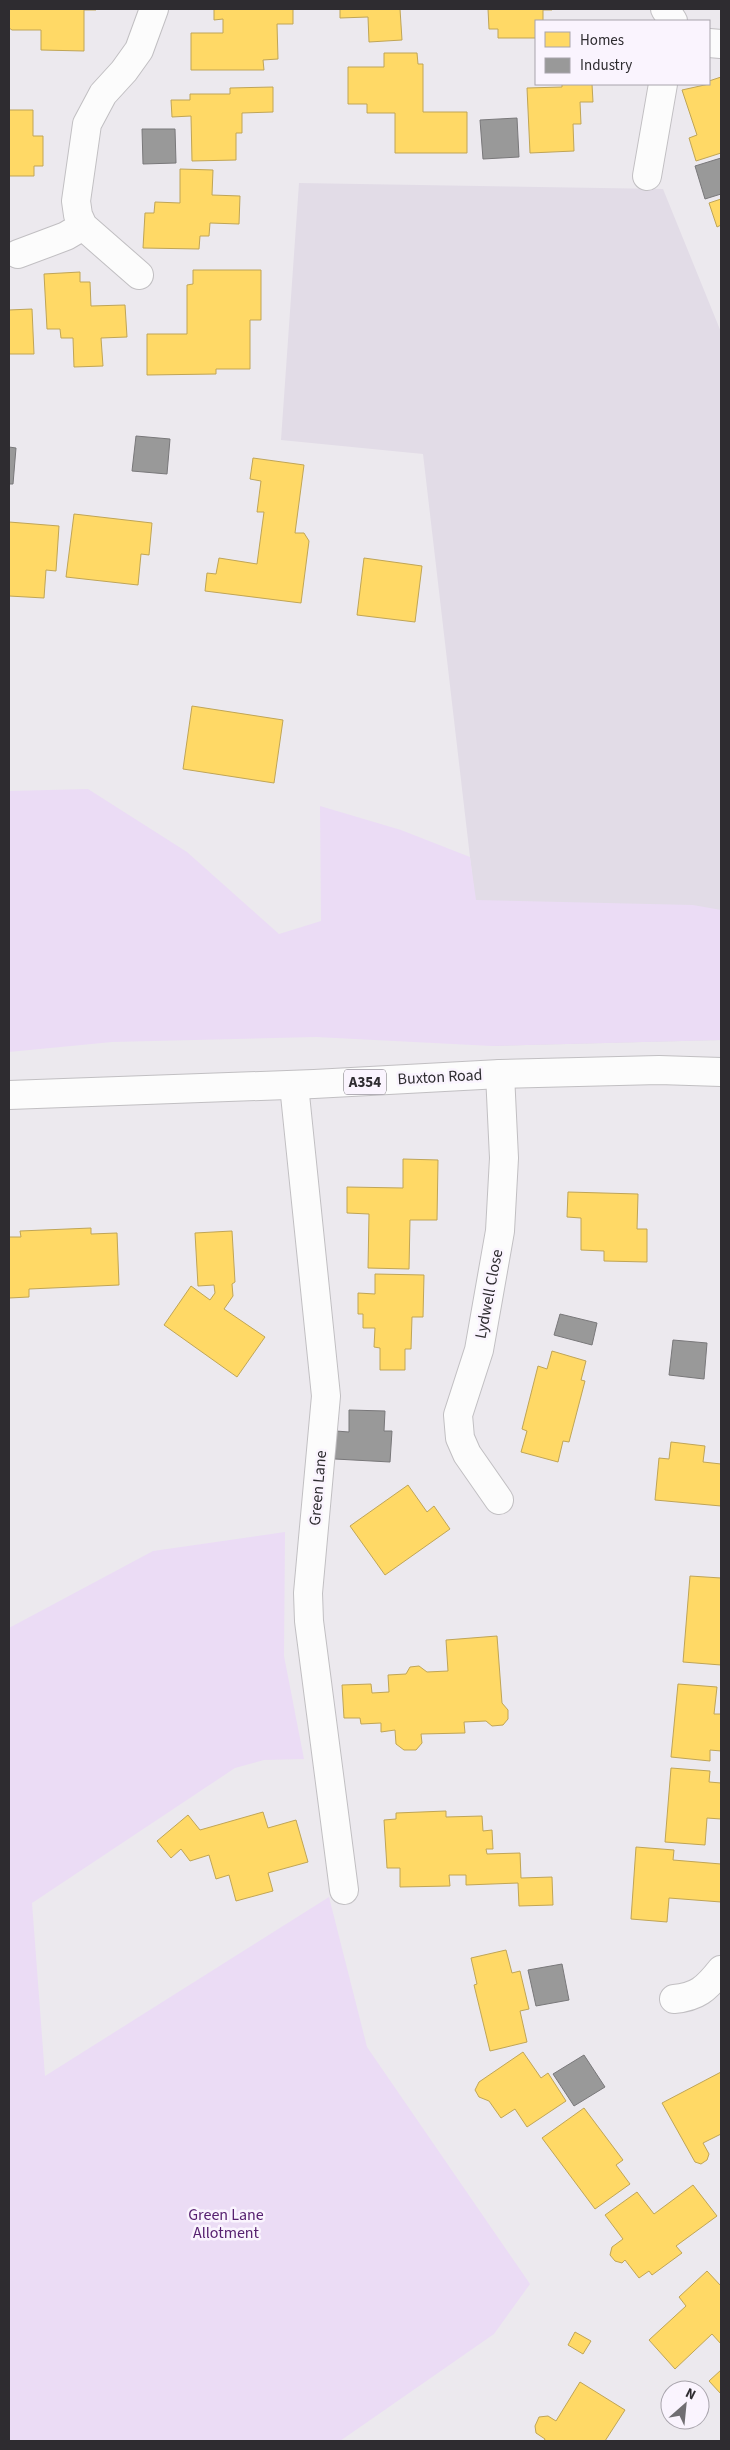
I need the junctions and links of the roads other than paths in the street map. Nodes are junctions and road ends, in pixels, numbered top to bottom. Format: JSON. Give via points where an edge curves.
{"nodes":[{"id":1,"x":154,"y":9,"type":"edge"},
{"id":2,"x":665,"y":9,"type":"edge"},
{"id":3,"x":672,"y":20,"type":"edge"},
{"id":4,"x":663,"y":85,"type":"edge"},
{"id":5,"x":648,"y":176,"type":"dead end"},
{"id":6,"x":83,"y":226,"type":"junction"},
{"id":7,"x":18,"y":254,"type":"dead end"},
{"id":8,"x":139,"y":274,"type":"dead end"},
{"id":9,"x":721,"y":1072,"type":"edge"},
{"id":10,"x":500,"y":1074,"type":"junction"},
{"id":11,"x":294,"y":1085,"type":"junction"},
{"id":12,"x":9,"y":1095,"type":"edge"},
{"id":13,"x":500,"y":1500,"type":"dead end"},
{"id":14,"x":344,"y":1890,"type":"dead end"},
{"id":15,"x":721,"y":1970,"type":"edge"},
{"id":16,"x":674,"y":1999,"type":"dead end"}],
"edges":[{"from":1,"to":6,"type":"main road","via":[[139,50],[103,94],[87,124],[76,201]]},
{"from":2,"to":3,"type":"main road"},
{"from":4,"to":5,"type":"main road"},
{"from":6,"to":7,"type":"main road"},
{"from":6,"to":8,"type":"main road"},
{"from":9,"to":10,"type":"main road","name":"Buxton Road","number":"A354","via":[[659,1070]]},
{"from":10,"to":11,"type":"main road","name":"Buxton Road","number":"A354"},
{"from":10,"to":13,"type":"main road","name":"Lydwell Close","via":[[504,1158],[500,1231],[478,1350],[458,1415],[460,1438],[467,1454]]},
{"from":11,"to":12,"type":"main road","name":"Buxton Road","number":"A354"},
{"from":11,"to":14,"type":"main road","name":"Green Lane","via":[[326,1396],[308,1593],[309,1621]]},
{"from":15,"to":16,"type":"main road","via":[[692,1997]]}]}
